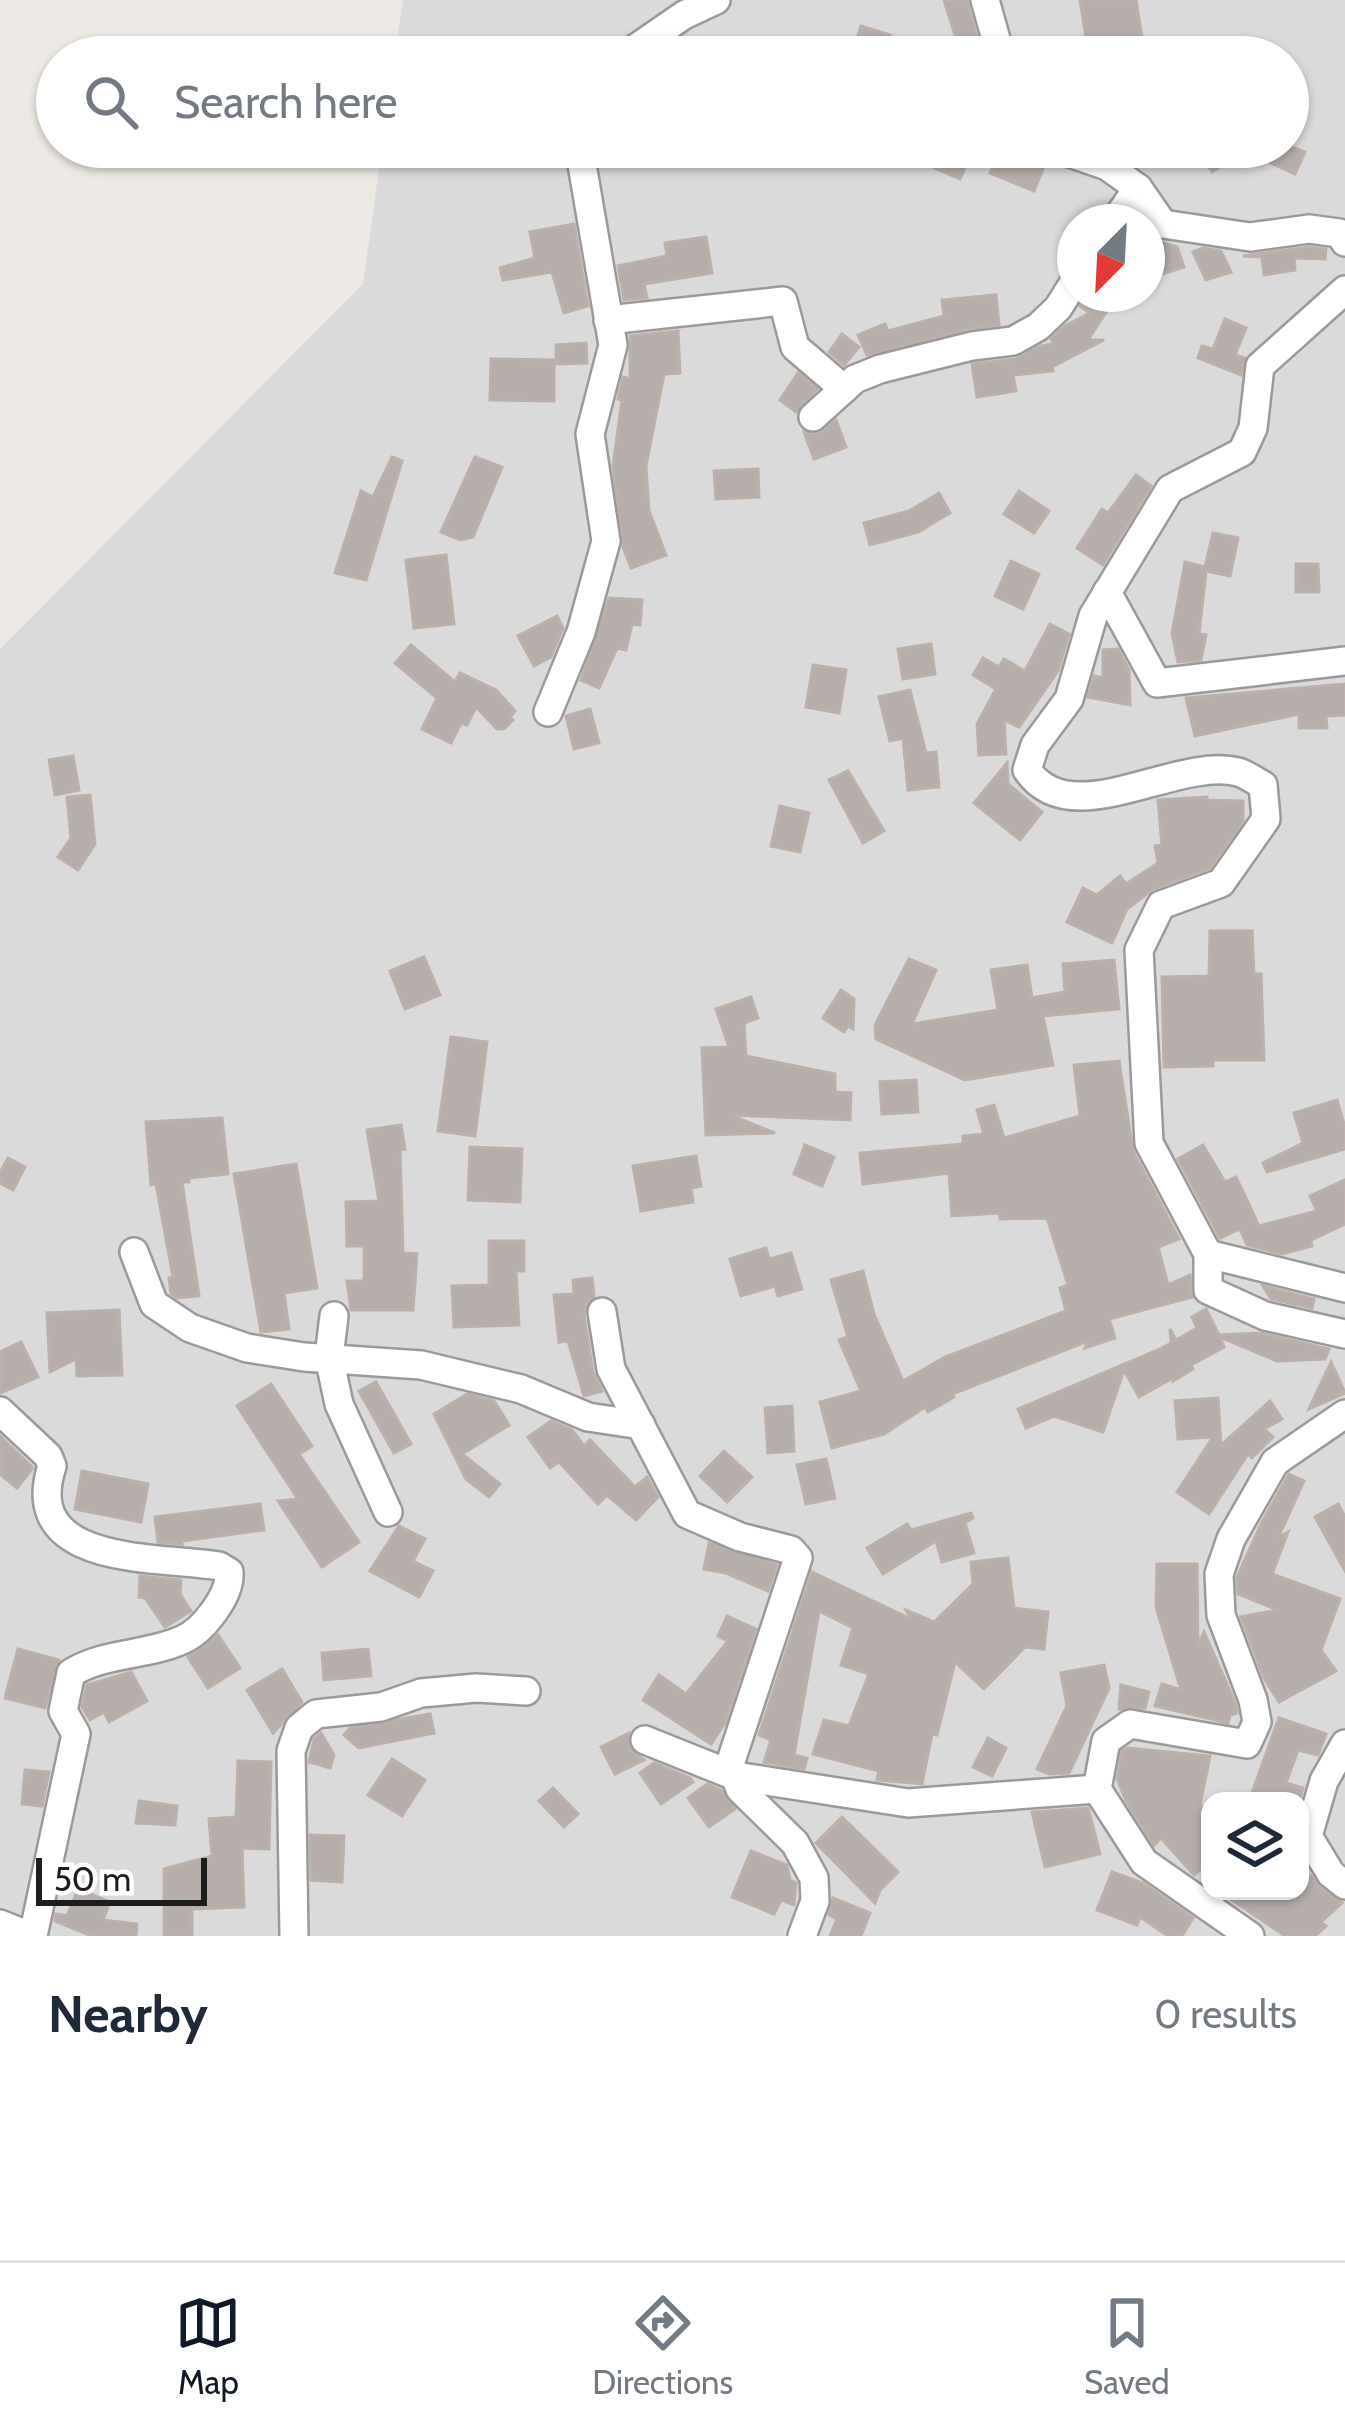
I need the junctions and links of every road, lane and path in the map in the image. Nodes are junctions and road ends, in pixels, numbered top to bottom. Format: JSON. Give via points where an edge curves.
{"nodes":[{"id":1,"x":716,"y":0,"type":"edge"},
{"id":2,"x":986,"y":0,"type":"edge"},
{"id":3,"x":654,"y":36,"type":"edge"},
{"id":4,"x":995,"y":36,"type":"edge"},
{"id":5,"x":583,"y":168,"type":"edge"},
{"id":6,"x":1110,"y":168,"type":"edge"},
{"id":7,"x":1138,"y":188,"type":"junction"},
{"id":8,"x":1127,"y":204,"type":"edge"},
{"id":9,"x":1345,"y":242,"type":"edge"},
{"id":10,"x":1345,"y":290,"type":"edge"},
{"id":11,"x":1057,"y":309,"type":"edge"},
{"id":12,"x":608,"y":320,"type":"junction"},
{"id":13,"x":844,"y":389,"type":"junction"},
{"id":14,"x":813,"y":417,"type":"dead end"},
{"id":15,"x":1107,"y":592,"type":"junction"},
{"id":16,"x":1345,"y":661,"type":"edge"},
{"id":17,"x":548,"y":712,"type":"dead end"},
{"id":18,"x":134,"y":1252,"type":"dead end"},
{"id":19,"x":1208,"y":1253,"type":"junction"},
{"id":20,"x":1345,"y":1288,"type":"edge"},
{"id":21,"x":602,"y":1312,"type":"dead end"},
{"id":22,"x":334,"y":1316,"type":"dead end"},
{"id":23,"x":1345,"y":1334,"type":"edge"},
{"id":24,"x":329,"y":1357,"type":"junction"},
{"id":25,"x":0,"y":1411,"type":"edge"},
{"id":26,"x":1345,"y":1414,"type":"edge"},
{"id":27,"x":641,"y":1425,"type":"junction"},
{"id":28,"x":388,"y":1512,"type":"dead end"},
{"id":29,"x":526,"y":1691,"type":"dead end"},
{"id":30,"x":645,"y":1739,"type":"dead end"},
{"id":31,"x":1345,"y":1744,"type":"edge"},
{"id":32,"x":735,"y":1776,"type":"junction"},
{"id":33,"x":1097,"y":1789,"type":"junction"},
{"id":34,"x":1345,"y":1886,"type":"edge"},
{"id":35,"x":0,"y":1924,"type":"edge"},
{"id":36,"x":31,"y":1936,"type":"edge"},
{"id":37,"x":294,"y":1936,"type":"edge"},
{"id":38,"x":802,"y":1936,"type":"edge"},
{"id":39,"x":1250,"y":1936,"type":"edge"}],
"edges":[{"from":1,"to":3,"type":"street"},
{"from":2,"to":4,"type":"street"},
{"from":5,"to":12,"type":"street"},
{"from":6,"to":7,"type":"street"},
{"from":7,"to":8,"type":"street"},
{"from":7,"to":9,"type":"street","via":[[1163,224],[1250,237],[1309,229],[1339,233]]},
{"from":10,"to":15,"type":"street","via":[[1260,366],[1242,452],[1170,489]]},
{"from":11,"to":13,"type":"street","via":[[1013,341],[924,356]]},
{"from":12,"to":13,"type":"street","via":[[783,301],[795,347]]},
{"from":12,"to":17,"type":"street","via":[[613,344],[590,434],[606,541]]},
{"from":13,"to":14,"type":"street"},
{"from":15,"to":16,"type":"street","via":[[1157,683]]},
{"from":15,"to":19,"type":"street","via":[[1069,699],[1035,745],[1027,770],[1039,787],[1086,795],[1208,770],[1239,772],[1263,785],[1265,819],[1222,883],[1162,905],[1139,950],[1149,1143]]},
{"from":18,"to":24,"type":"street","via":[[154,1304],[190,1328],[248,1348]]},
{"from":19,"to":20,"type":"street"},
{"from":19,"to":23,"type":"street","via":[[1208,1290],[1265,1316]]},
{"from":21,"to":27,"type":"street","via":[[610,1369]]},
{"from":22,"to":24,"type":"street"},
{"from":24,"to":27,"type":"street","via":[[421,1365],[521,1389],[588,1417]]},
{"from":24,"to":28,"type":"street","via":[[339,1404]]},
{"from":25,"to":36,"type":"street","via":[[48,1456],[46,1506],[63,1530],[113,1556],[219,1566],[230,1584],[185,1640],[90,1661],[71,1673],[63,1711],[76,1735]]},
{"from":26,"to":33,"type":"street","via":[[1275,1462],[1219,1574],[1221,1615],[1257,1722],[1247,1744],[1130,1724],[1106,1741]]},
{"from":27,"to":32,"type":"street","via":[[687,1514],[798,1558],[749,1698],[730,1764]]},
{"from":29,"to":37,"type":"street","via":[[422,1693],[316,1714],[299,1728],[291,1751]]},
{"from":30,"to":32,"type":"street"},
{"from":31,"to":34,"type":"street","via":[[1324,1780],[1308,1836]]},
{"from":32,"to":33,"type":"street","via":[[908,1803]]},
{"from":32,"to":38,"type":"street","via":[[795,1843],[814,1878]]},
{"from":33,"to":39,"type":"street","via":[[1144,1862]]},
{"from":35,"to":36,"type":"street"}]}
